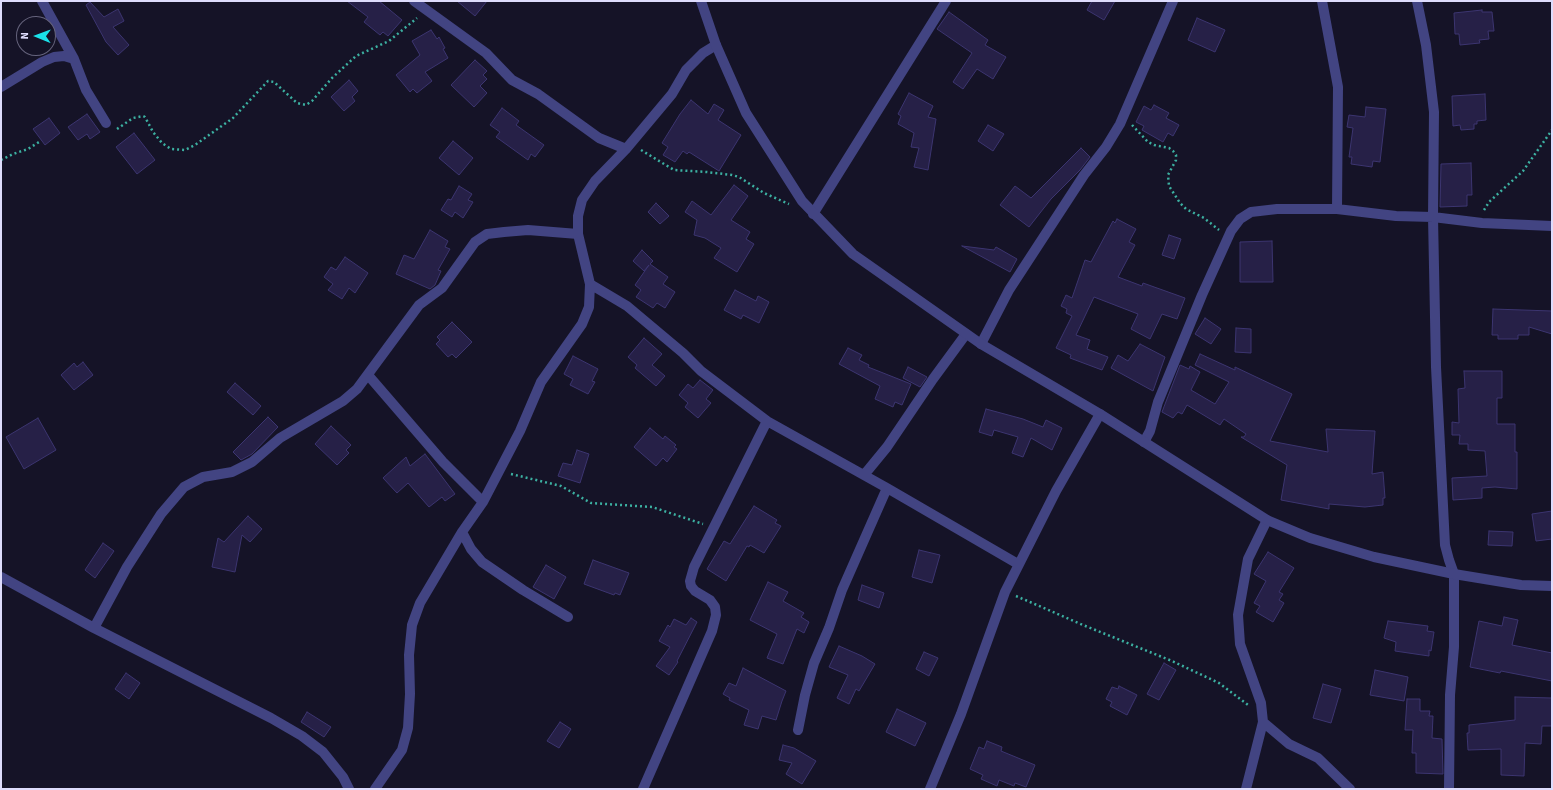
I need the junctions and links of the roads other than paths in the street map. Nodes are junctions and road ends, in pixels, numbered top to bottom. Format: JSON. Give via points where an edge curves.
{"nodes":[{"id":1,"x":42,"y":1,"type":"edge"},
{"id":2,"x":414,"y":1,"type":"edge"},
{"id":3,"x":701,"y":1,"type":"edge"},
{"id":4,"x":946,"y":1,"type":"edge"},
{"id":5,"x":1173,"y":1,"type":"edge"},
{"id":6,"x":1322,"y":1,"type":"edge"},
{"id":7,"x":1416,"y":1,"type":"edge"},
{"id":8,"x":716,"y":45,"type":"junction"},
{"id":9,"x":74,"y":59,"type":"junction"},
{"id":10,"x":1,"y":88,"type":"edge"},
{"id":11,"x":106,"y":123,"type":"road end"},
{"id":12,"x":628,"y":146,"type":"junction"},
{"id":13,"x":1337,"y":209,"type":"junction"},
{"id":14,"x":811,"y":212,"type":"junction"},
{"id":15,"x":1433,"y":217,"type":"junction"},
{"id":16,"x":1552,"y":226,"type":"edge"},
{"id":17,"x":578,"y":234,"type":"junction"},
{"id":18,"x":590,"y":284,"type":"junction"},
{"id":19,"x":966,"y":334,"type":"junction"},
{"id":20,"x":981,"y":344,"type":"junction"},
{"id":21,"x":368,"y":375,"type":"junction"},
{"id":22,"x":1100,"y":414,"type":"junction"},
{"id":23,"x":767,"y":421,"type":"junction"},
{"id":24,"x":1144,"y":442,"type":"junction"},
{"id":25,"x":864,"y":475,"type":"junction"},
{"id":26,"x":887,"y":488,"type":"junction"},
{"id":27,"x":482,"y":502,"type":"junction"},
{"id":28,"x":1267,"y":520,"type":"junction"},
{"id":29,"x":462,"y":532,"type":"junction"},
{"id":30,"x":1018,"y":564,"type":"junction"},
{"id":31,"x":1454,"y":574,"type":"junction"},
{"id":32,"x":1,"y":577,"type":"edge"},
{"id":33,"x":1552,"y":586,"type":"edge"},
{"id":34,"x":568,"y":617,"type":"dead end"},
{"id":35,"x":94,"y":628,"type":"junction"},
{"id":36,"x":1263,"y":722,"type":"junction"},
{"id":37,"x":798,"y":730,"type":"dead end"},
{"id":38,"x":349,"y":789,"type":"edge"},
{"id":39,"x":375,"y":789,"type":"edge"},
{"id":40,"x":643,"y":789,"type":"edge"},
{"id":41,"x":930,"y":789,"type":"edge"},
{"id":42,"x":1246,"y":789,"type":"edge"},
{"id":43,"x":1350,"y":789,"type":"edge"},
{"id":44,"x":1449,"y":789,"type":"edge"}],
"edges":[{"from":1,"to":9,"type":"street"},
{"from":2,"to":12,"type":"street","via":[[486,53],[512,80],[538,94],[599,138]]},
{"from":3,"to":8,"type":"street"},
{"from":4,"to":14,"type":"street"},
{"from":5,"to":20,"type":"street","via":[[1123,118],[1009,290]]},
{"from":6,"to":13,"type":"street","via":[[1338,87]]},
{"from":7,"to":15,"type":"street","via":[[1426,45],[1434,112]]},
{"from":8,"to":12,"type":"street","via":[[703,53],[686,70],[672,94]]},
{"from":8,"to":14,"type":"street","via":[[746,113]]},
{"from":9,"to":10,"type":"street","via":[[54,57]]},
{"from":9,"to":11,"type":"street","via":[[86,90]]},
{"from":12,"to":17,"type":"street","via":[[582,200],[578,216]]},
{"from":13,"to":15,"type":"street","via":[[1396,216]]},
{"from":13,"to":24,"type":"street","via":[[1277,209],[1251,212],[1240,219],[1231,231],[1196,308]]},
{"from":14,"to":19,"type":"street","via":[[854,254]]},
{"from":15,"to":16,"type":"street","via":[[1482,223]]},
{"from":15,"to":31,"type":"street","via":[[1436,367],[1445,545]]},
{"from":17,"to":18,"type":"street"},
{"from":17,"to":21,"type":"street","via":[[528,230],[487,234],[475,242],[442,288],[414,311]]},
{"from":18,"to":23,"type":"street","via":[[627,306],[701,371]]},
{"from":18,"to":27,"type":"street","via":[[589,307],[582,324],[541,382],[520,431]]},
{"from":19,"to":20,"type":"street"},
{"from":19,"to":25,"type":"street","via":[[887,447]]},
{"from":20,"to":22,"type":"street"},
{"from":21,"to":27,"type":"street","via":[[443,462]]},
{"from":21,"to":35,"type":"street","via":[[343,401],[280,438],[252,462],[232,472],[203,477],[184,487],[161,514],[127,567]]},
{"from":22,"to":24,"type":"street"},
{"from":22,"to":30,"type":"street"},
{"from":23,"to":25,"type":"street"},
{"from":23,"to":40,"type":"street","via":[[694,567],[691,586],[710,600],[715,607],[716,616],[712,631]]},
{"from":24,"to":28,"type":"street"},
{"from":25,"to":26,"type":"street"},
{"from":26,"to":30,"type":"street"},
{"from":26,"to":37,"type":"street","via":[[842,590],[814,663],[804,695]]},
{"from":27,"to":29,"type":"street"},
{"from":28,"to":31,"type":"street","via":[[1310,538]]},
{"from":28,"to":36,"type":"street","via":[[1248,559],[1238,615],[1240,644],[1261,703]]},
{"from":29,"to":34,"type":"street","via":[[470,549],[482,562]]},
{"from":29,"to":39,"type":"street","via":[[420,603],[412,625],[408,728],[402,750]]},
{"from":30,"to":41,"type":"street"},
{"from":31,"to":33,"type":"street","via":[[1521,585]]},
{"from":31,"to":44,"type":"street"},
{"from":32,"to":35,"type":"street"},
{"from":35,"to":38,"type":"street","via":[[302,736],[323,752]]},
{"from":36,"to":42,"type":"street"},
{"from":36,"to":43,"type":"street","via":[[1289,744],[1318,758]]}]}
